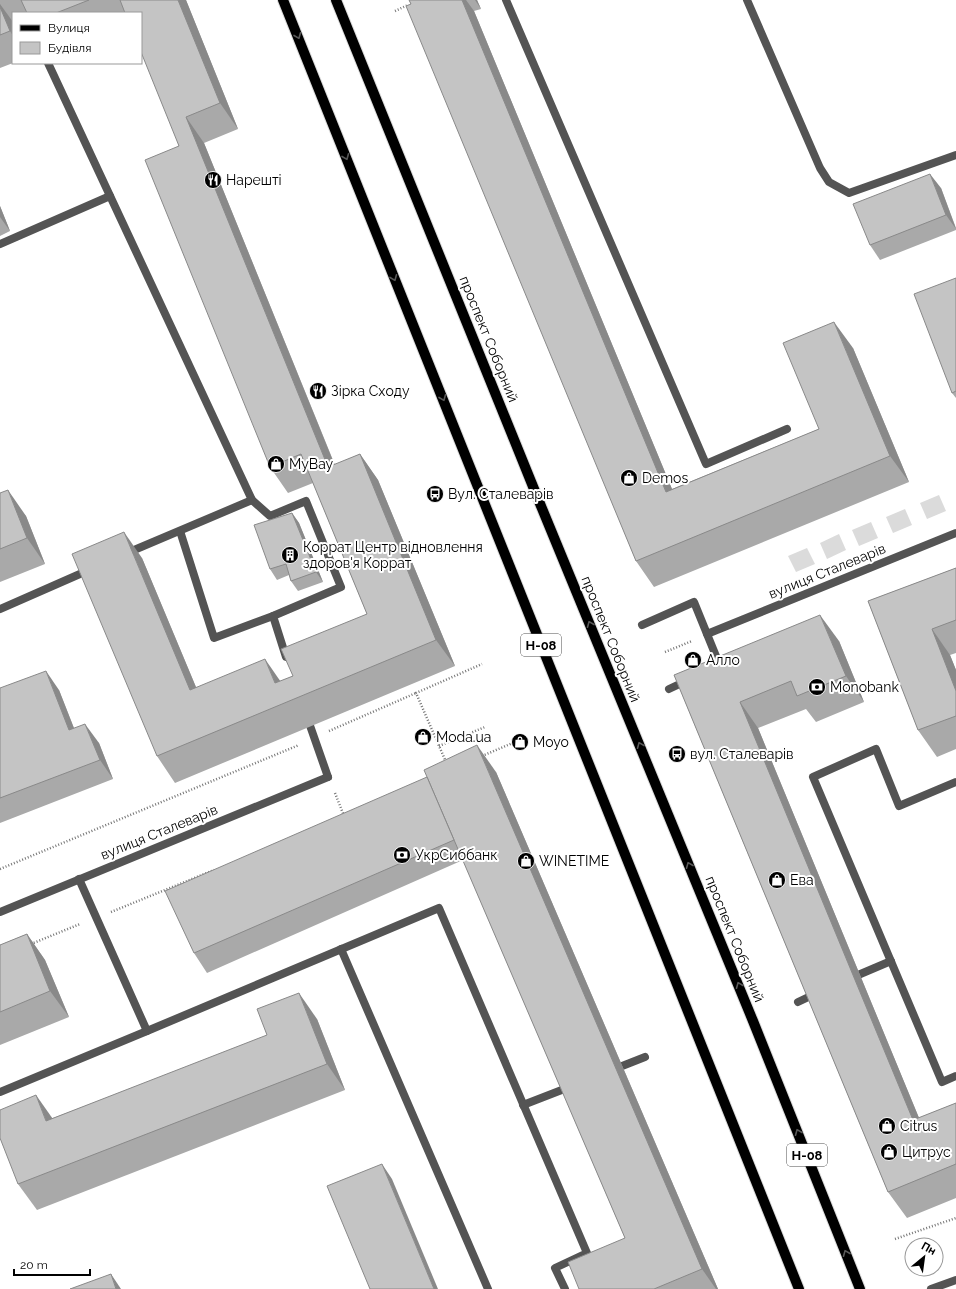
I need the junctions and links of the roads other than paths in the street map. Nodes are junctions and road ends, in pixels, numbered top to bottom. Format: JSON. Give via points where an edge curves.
{"nodes":[{"id":1,"x":283,"y":0,"type":"edge"},
{"id":2,"x":336,"y":0,"type":"edge"},
{"id":3,"x":506,"y":0,"type":"edge"},
{"id":4,"x":747,"y":0,"type":"edge"},
{"id":5,"x":48,"y":64,"type":"edge"},
{"id":6,"x":956,"y":154,"type":"edge"},
{"id":7,"x":110,"y":196,"type":"junction"},
{"id":8,"x":0,"y":244,"type":"edge"},
{"id":9,"x":788,"y":429,"type":"dead end"},
{"id":10,"x":252,"y":500,"type":"junction"},
{"id":11,"x":180,"y":531,"type":"junction"},
{"id":12,"x":956,"y":533,"type":"edge"},
{"id":13,"x":122,"y":556,"type":"edge"},
{"id":14,"x":94,"y":568,"type":"edge"},
{"id":15,"x":0,"y":609,"type":"edge"},
{"id":16,"x":273,"y":616,"type":"junction"},
{"id":17,"x":642,"y":625,"type":"dead end"},
{"id":18,"x":708,"y":634,"type":"junction"},
{"id":19,"x":288,"y":661,"type":"edge"},
{"id":20,"x":712,"y":670,"type":"edge"},
{"id":21,"x":690,"y":679,"type":"edge"},
{"id":22,"x":669,"y":688,"type":"dead end"},
{"id":23,"x":305,"y":712,"type":"edge"},
{"id":24,"x":956,"y":782,"type":"edge"},
{"id":25,"x":79,"y":879,"type":"junction"},
{"id":26,"x":0,"y":912,"type":"edge"},
{"id":27,"x":341,"y":949,"type":"junction"},
{"id":28,"x":891,"y":961,"type":"junction"},
{"id":29,"x":841,"y":983,"type":"edge"},
{"id":30,"x":826,"y":989,"type":"edge"},
{"id":31,"x":798,"y":1002,"type":"edge"},
{"id":32,"x":147,"y":1031,"type":"junction"},
{"id":33,"x":645,"y":1057,"type":"dead end"},
{"id":34,"x":602,"y":1074,"type":"edge"},
{"id":35,"x":956,"y":1076,"type":"edge"},
{"id":36,"x":581,"y":1082,"type":"edge"},
{"id":37,"x":0,"y":1092,"type":"edge"},
{"id":38,"x":523,"y":1105,"type":"junction"},
{"id":39,"x":956,"y":1280,"type":"edge"},
{"id":40,"x":488,"y":1289,"type":"edge"},
{"id":41,"x":565,"y":1289,"type":"edge"},
{"id":42,"x":799,"y":1289,"type":"edge"},
{"id":43,"x":860,"y":1289,"type":"edge"},
{"id":44,"x":931,"y":1289,"type":"edge"}],
"edges":[{"from":1,"to":42,"type":"main road","number":"Н-08","one_way":true},
{"from":43,"to":2,"type":"main road","name":"проспект Соборний","number":"Н-08","one_way":true,"via":[[748,1007]]},
{"from":3,"to":9,"type":"street","via":[[706,464]]},
{"from":4,"to":6,"type":"street","via":[[820,168],[829,182],[848,193]]},
{"from":5,"to":7,"type":"street"},
{"from":7,"to":8,"type":"street"},
{"from":7,"to":10,"type":"street"},
{"from":10,"to":11,"type":"street"},
{"from":10,"to":16,"type":"street","via":[[270,516],[306,501],[341,587]]},
{"from":11,"to":13,"type":"street"},
{"from":11,"to":16,"type":"street","via":[[214,638]]},
{"from":12,"to":18,"type":"street","name":"вулиця Сталеварів"},
{"from":14,"to":15,"type":"street"},
{"from":16,"to":19,"type":"street"},
{"from":17,"to":18,"type":"street","via":[[694,602]]},
{"from":18,"to":20,"type":"street","via":[[720,666]]},
{"from":21,"to":22,"type":"street"},
{"from":23,"to":25,"type":"street","name":"вулиця Сталеварів","via":[[328,777]]},
{"from":24,"to":28,"type":"street","via":[[899,806],[876,749],[813,777]]},
{"from":25,"to":26,"type":"street","name":"вулиця Сталеварів"},
{"from":25,"to":32,"type":"street"},
{"from":27,"to":32,"type":"street"},
{"from":27,"to":38,"type":"street","via":[[439,908]]},
{"from":27,"to":40,"type":"street"},
{"from":28,"to":29,"type":"street"},
{"from":28,"to":35,"type":"street","via":[[942,1082]]},
{"from":30,"to":31,"type":"street"},
{"from":32,"to":37,"type":"street"},
{"from":33,"to":34,"type":"street"},
{"from":36,"to":38,"type":"street"},
{"from":38,"to":41,"type":"street","via":[[587,1253],[555,1268]]},
{"from":39,"to":44,"type":"street"}]}
